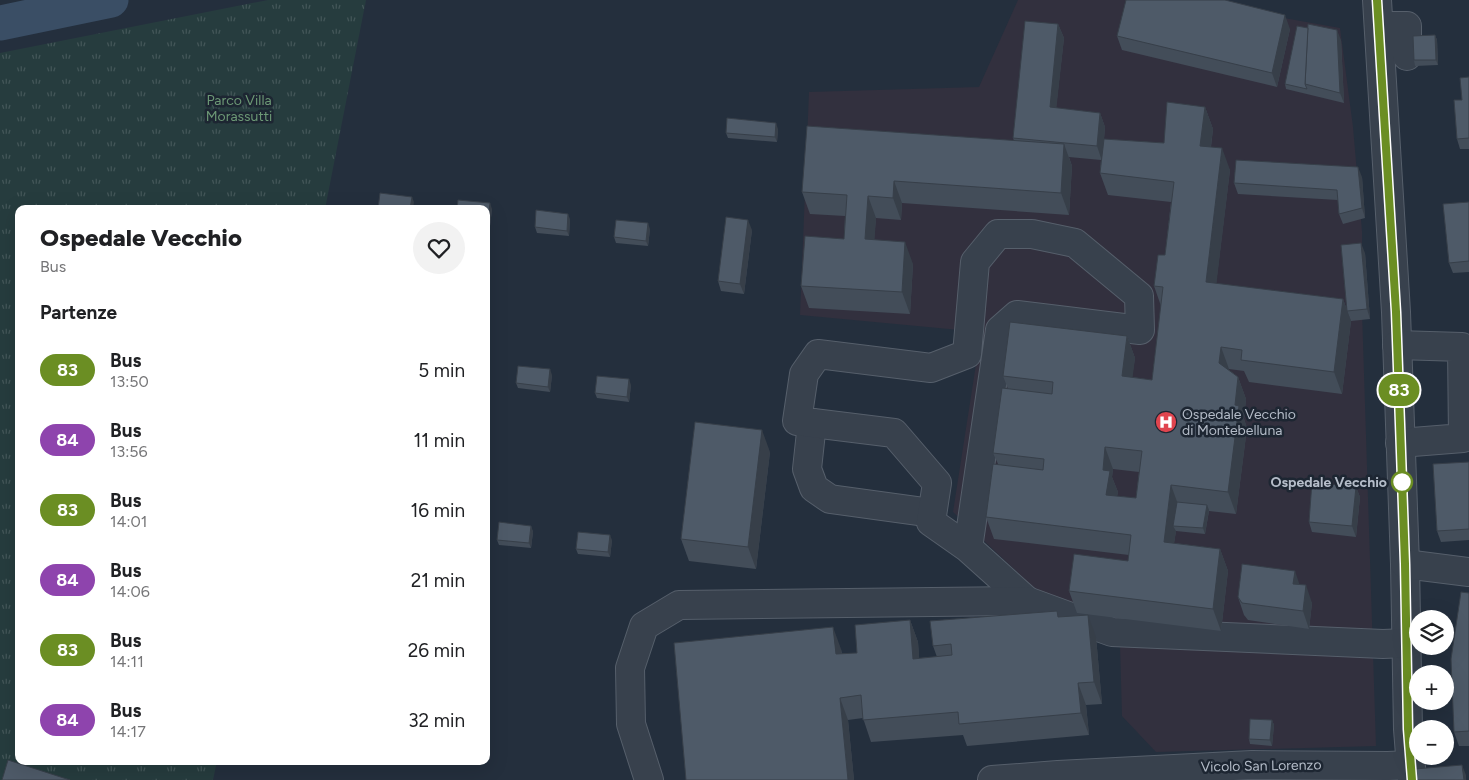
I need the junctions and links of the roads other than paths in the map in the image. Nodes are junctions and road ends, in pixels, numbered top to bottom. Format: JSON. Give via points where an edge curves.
{"nodes":[{"id":1,"x":1375,"y":7,"type":"edge"},
{"id":2,"x":1407,"y":56,"type":"dead end"},
{"id":3,"x":968,"y":339,"type":"junction"},
{"id":4,"x":998,"y":344,"type":"junction"},
{"id":5,"x":1397,"y":346,"type":"junction"},
{"id":6,"x":812,"y":423,"type":"junction"},
{"id":7,"x":1400,"y":443,"type":"junction"},
{"id":8,"x":932,"y":512,"type":"junction"},
{"id":9,"x":968,"y":548,"type":"junction"},
{"id":10,"x":1405,"y":564,"type":"junction"},
{"id":11,"x":1469,"y":572,"type":"edge"},
{"id":12,"x":1027,"y":601,"type":"junction"},
{"id":13,"x":1406,"y":643,"type":"junction"},
{"id":14,"x":1411,"y":772,"type":"edge"},
{"id":15,"x":649,"y":780,"type":"edge"},
{"id":16,"x":992,"y":780,"type":"edge"}],
"edges":[{"from":1,"to":2,"type":"street","via":[[1407,26]]},
{"from":1,"to":5,"type":"street"},
{"from":3,"to":4,"type":"street"},
{"from":3,"to":4,"type":"street","via":[[975,262],[998,234],[1032,234],[1075,243],[1139,296],[1140,330],[1017,315],[1000,330]]},
{"from":3,"to":6,"type":"street","via":[[967,354],[931,368],[818,354],[804,374],[797,421]]},
{"from":4,"to":9,"type":"street"},
{"from":5,"to":7,"type":"street"},
{"from":5,"to":7,"type":"street","via":[[1462,347],[1463,438]]},
{"from":6,"to":8,"type":"street","via":[[894,433],[937,484]]},
{"from":6,"to":8,"type":"street","via":[[807,469],[814,488],[830,499]]},
{"from":7,"to":10,"type":"street"},
{"from":8,"to":9,"type":"street","via":[[931,522]]},
{"from":9,"to":12,"type":"street"},
{"from":10,"to":11,"type":"street"},
{"from":10,"to":13,"type":"street"},
{"from":12,"to":13,"type":"street","via":[[1112,632]]},
{"from":12,"to":15,"type":"street","via":[[679,605],[644,626],[630,668],[631,724]]},
{"from":13,"to":14,"type":"street"},
{"from":14,"to":16,"type":"street","name":"Vicolo San Lorenzo","via":[[1388,766],[1252,764]]}]}
